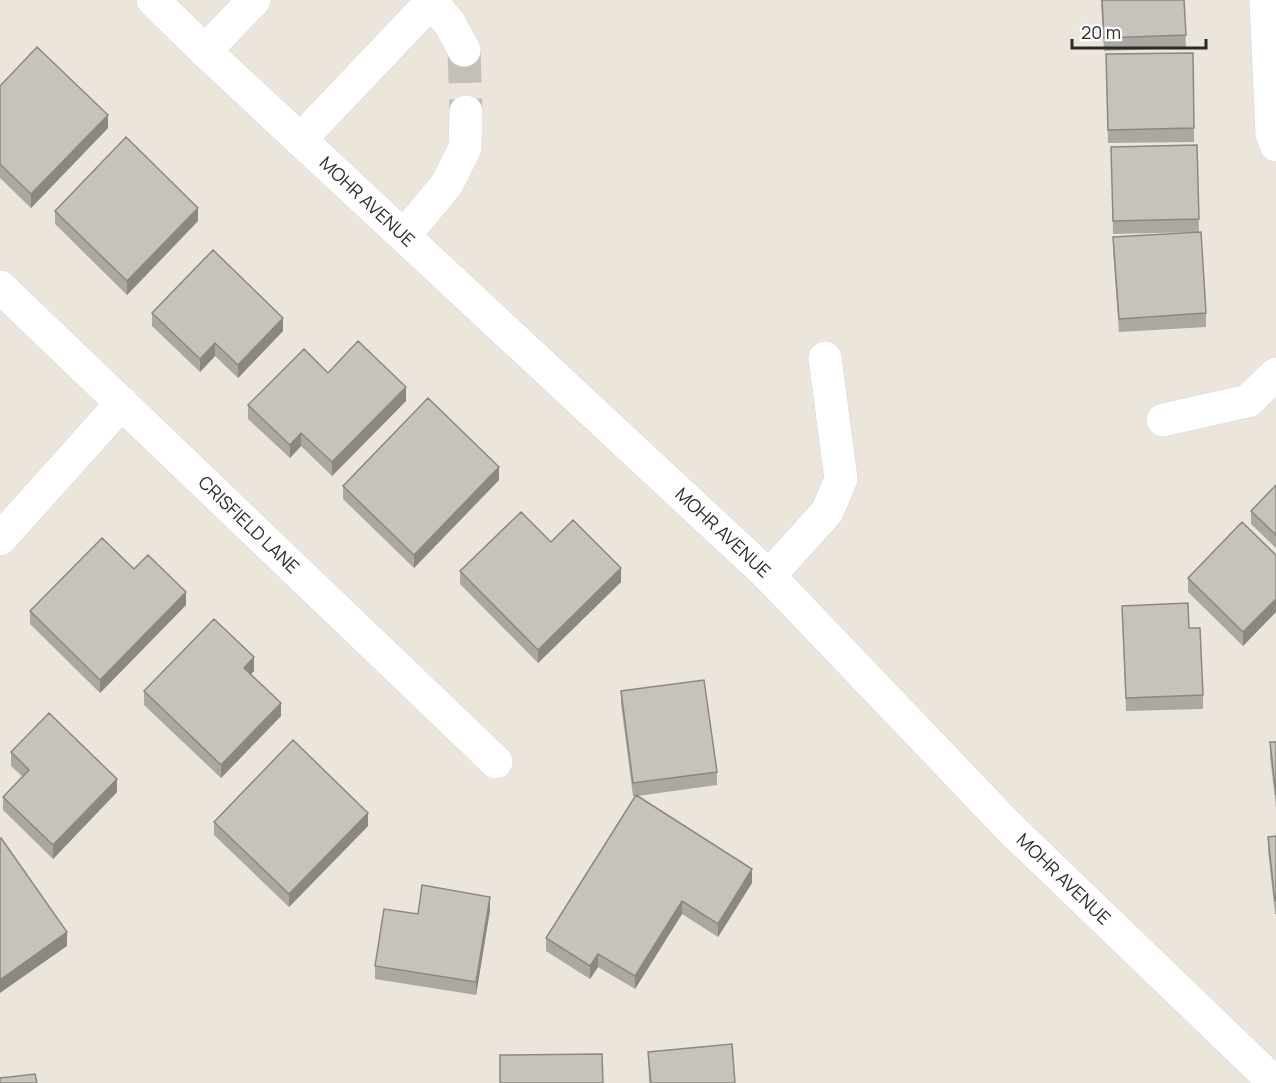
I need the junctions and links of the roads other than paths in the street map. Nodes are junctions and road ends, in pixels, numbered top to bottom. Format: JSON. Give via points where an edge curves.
{"nodes":[{"id":1,"x":153,"y":0,"type":"edge"},
{"id":2,"x":254,"y":0,"type":"edge"},
{"id":3,"x":1266,"y":0,"type":"edge"},
{"id":4,"x":432,"y":1,"type":"edge"},
{"id":5,"x":464,"y":50,"type":"tunnel mouth"},
{"id":6,"x":205,"y":51,"type":"junction"},
{"id":7,"x":466,"y":112,"type":"tunnel mouth"},
{"id":8,"x":300,"y":140,"type":"junction"},
{"id":9,"x":1276,"y":146,"type":"edge"},
{"id":10,"x":404,"y":236,"type":"junction"},
{"id":11,"x":0,"y":287,"type":"edge"},
{"id":12,"x":825,"y":358,"type":"dead end"},
{"id":13,"x":1276,"y":374,"type":"edge"},
{"id":14,"x":122,"y":403,"type":"junction"},
{"id":15,"x":1163,"y":420,"type":"dead end"},
{"id":16,"x":0,"y":538,"type":"edge"},
{"id":17,"x":769,"y":576,"type":"junction"},
{"id":18,"x":496,"y":762,"type":"dead end"},
{"id":19,"x":1275,"y":1083,"type":"edge"}],
"edges":[{"from":1,"to":6,"type":"street","name":"MOHR AVENUE"},
{"from":2,"to":6,"type":"street"},
{"from":3,"to":9,"type":"street","via":[[1272,134]]},
{"from":4,"to":5,"type":"street"},
{"from":4,"to":8,"type":"street"},
{"from":6,"to":8,"type":"street","name":"MOHR AVENUE"},
{"from":7,"to":10,"type":"street","via":[[465,148],[447,184]]},
{"from":8,"to":10,"type":"street","name":"MOHR AVENUE"},
{"from":10,"to":17,"type":"street","name":"MOHR AVENUE"},
{"from":11,"to":14,"type":"street","name":"CRISFIELD LANE"},
{"from":12,"to":17,"type":"street","via":[[842,479],[827,512]]},
{"from":13,"to":15,"type":"street","via":[[1248,401]]},
{"from":14,"to":16,"type":"street"},
{"from":14,"to":18,"type":"street","name":"CRISFIELD LANE"},
{"from":17,"to":19,"type":"street","name":"MOHR AVENUE","via":[[1011,829]]}]}
